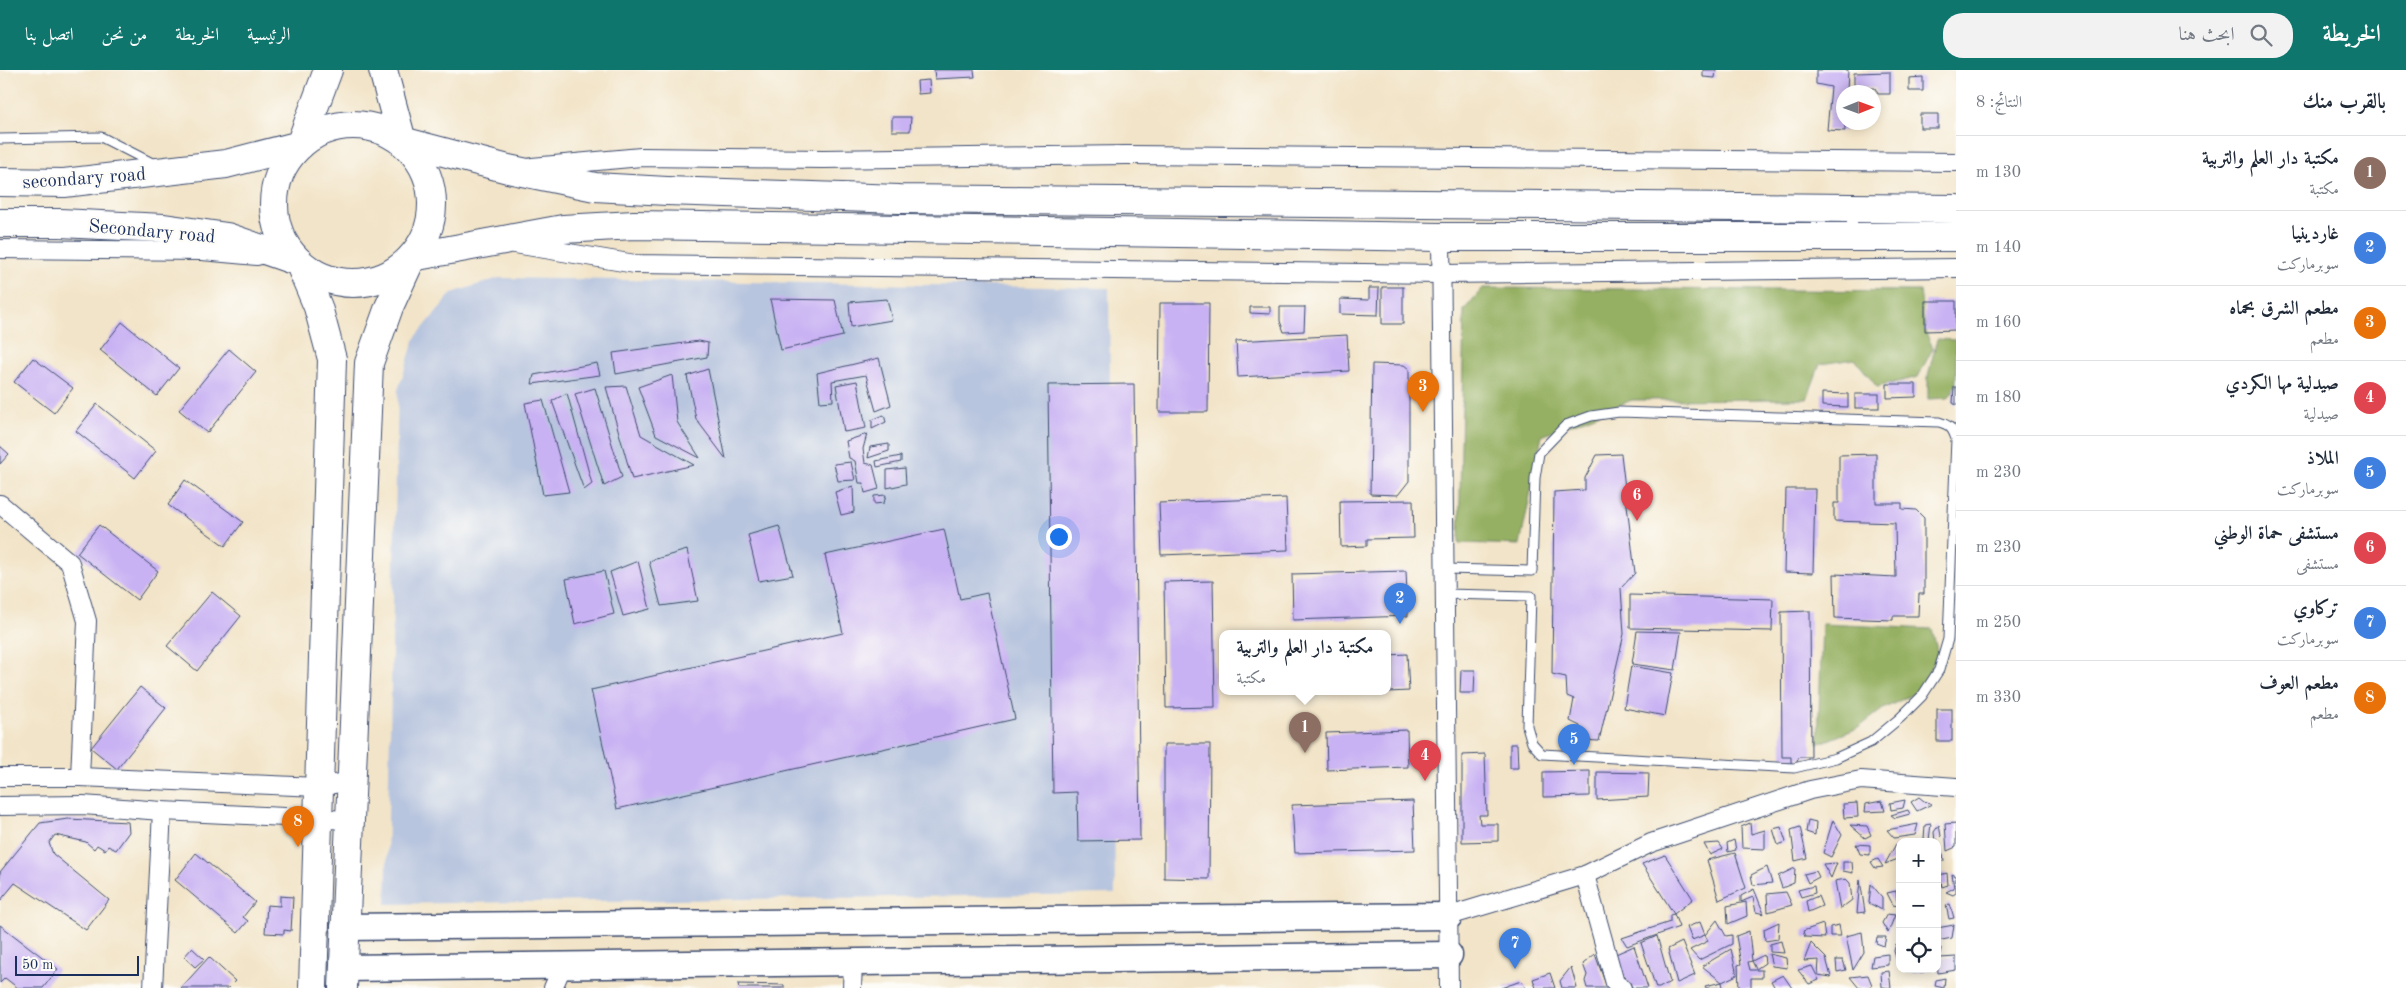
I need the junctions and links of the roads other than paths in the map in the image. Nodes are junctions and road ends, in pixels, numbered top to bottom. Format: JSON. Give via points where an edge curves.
{"nodes":[{"id":1,"x":328,"y":70,"type":"edge"},
{"id":2,"x":383,"y":70,"type":"edge"},
{"id":3,"x":0,"y":139,"type":"edge"},
{"id":4,"x":402,"y":140,"type":"junction"},
{"id":5,"x":300,"y":145,"type":"junction"},
{"id":6,"x":1956,"y":162,"type":"edge"},
{"id":7,"x":508,"y":169,"type":"junction"},
{"id":8,"x":167,"y":171,"type":"junction"},
{"id":9,"x":0,"y":182,"type":"edge"},
{"id":10,"x":1956,"y":209,"type":"edge"},
{"id":11,"x":0,"y":224,"type":"edge"},
{"id":12,"x":1442,"y":237,"type":"junction"},
{"id":13,"x":1956,"y":237,"type":"edge"},
{"id":14,"x":500,"y":241,"type":"junction"},
{"id":15,"x":0,"y":249,"type":"edge"},
{"id":16,"x":412,"y":258,"type":"junction"},
{"id":17,"x":299,"y":262,"type":"junction"},
{"id":18,"x":1956,"y":268,"type":"edge"},
{"id":19,"x":1442,"y":274,"type":"junction"},
{"id":20,"x":0,"y":504,"type":"edge"},
{"id":21,"x":1445,"y":569,"type":"junction"},
{"id":22,"x":1445,"y":594,"type":"junction"},
{"id":23,"x":0,"y":777,"type":"edge"},
{"id":24,"x":80,"y":777,"type":"junction"},
{"id":25,"x":350,"y":782,"type":"junction"},
{"id":26,"x":318,"y":787,"type":"junction"},
{"id":27,"x":1956,"y":787,"type":"edge"},
{"id":28,"x":0,"y":806,"type":"edge"},
{"id":29,"x":162,"y":811,"type":"junction"},
{"id":30,"x":318,"y":819,"type":"junction"},
{"id":31,"x":349,"y":820,"type":"junction"},
{"id":32,"x":1586,"y":875,"type":"junction"},
{"id":33,"x":1449,"y":916,"type":"junction"},
{"id":34,"x":344,"y":927,"type":"junction"},
{"id":35,"x":1449,"y":955,"type":"junction"},
{"id":36,"x":853,"y":962,"type":"junction"},
{"id":37,"x":558,"y":977,"type":"edge"},
{"id":38,"x":343,"y":978,"type":"edge"},
{"id":39,"x":153,"y":988,"type":"edge"},
{"id":40,"x":313,"y":988,"type":"edge"},
{"id":41,"x":852,"y":988,"type":"edge"},
{"id":42,"x":1449,"y":988,"type":"edge"},
{"id":43,"x":1622,"y":988,"type":"edge"}],
"edges":[{"from":1,"to":5,"type":"main road"},
{"from":2,"to":4,"type":"main road"},
{"from":3,"to":8,"type":"lane","via":[[101,137]]},
{"from":4,"to":5,"type":"main road","via":[[380,128],[355,124],[331,127]]},
{"from":4,"to":7,"type":"main road"},
{"from":4,"to":16,"type":"main road","via":[[419,159],[430,182],[433,207],[427,234]]},
{"from":5,"to":8,"type":"main road","name":"secondary road","via":[[226,164]]},
{"from":5,"to":17,"type":"main road","via":[[290,155],[278,177],[273,202],[277,229],[290,254]]},
{"from":6,"to":7,"type":"street","via":[[1127,155],[823,159],[642,157]]},
{"from":7,"to":10,"type":"main road","via":[[595,187],[899,199]]},
{"from":8,"to":9,"type":"main road","name":"secondary road","via":[[64,183]]},
{"from":11,"to":17,"type":"main road","name":"Secondary road","via":[[164,228],[227,237]]},
{"from":12,"to":13,"type":"main road"},
{"from":12,"to":14,"type":"main road","via":[[634,225],[563,229]]},
{"from":12,"to":19,"type":"street"},
{"from":14,"to":16,"type":"main road"},
{"from":14,"to":19,"type":"street","via":[[634,264]]},
{"from":15,"to":17,"type":"street","via":[[202,251]]},
{"from":16,"to":17,"type":"main road","via":[[391,275],[364,283],[337,282],[311,272]]},
{"from":16,"to":25,"type":"main road","via":[[389,307],[369,363]]},
{"from":17,"to":26,"type":"main road","via":[[318,307],[332,359]]},
{"from":18,"to":19,"type":"street"},
{"from":19,"to":21,"type":"street"},
{"from":20,"to":24,"type":"street","via":[[70,563],[87,621]]},
{"from":21,"to":22,"type":"street"},
{"from":21,"to":22,"type":"lane","via":[[1532,571],[1535,478],[1539,453],[1566,424],[1591,416],[1620,412],[1939,422],[1953,429],[1956,439],[1948,639],[1939,670],[1922,696],[1900,718],[1871,742],[1836,758],[1794,768],[1542,754],[1532,742],[1527,726],[1531,596]]},
{"from":22,"to":33,"type":"street"},
{"from":23,"to":24,"type":"street"},
{"from":24,"to":26,"type":"street"},
{"from":25,"to":26,"type":"street"},
{"from":25,"to":31,"type":"main road"},
{"from":26,"to":30,"type":"main road"},
{"from":27,"to":32,"type":"street","via":[[1861,780],[1810,790],[1651,843]]},
{"from":28,"to":29,"type":"street","via":[[83,805]]},
{"from":29,"to":30,"type":"street"},
{"from":29,"to":39,"type":"street"},
{"from":30,"to":31,"type":"street"},
{"from":30,"to":40,"type":"main road"},
{"from":31,"to":34,"type":"main road"},
{"from":32,"to":33,"type":"street"},
{"from":32,"to":43,"type":"street","via":[[1616,983]]},
{"from":33,"to":34,"type":"main road"},
{"from":33,"to":35,"type":"street"},
{"from":34,"to":38,"type":"main road"},
{"from":35,"to":36,"type":"main road"},
{"from":35,"to":42,"type":"street"},
{"from":36,"to":37,"type":"main road"},
{"from":36,"to":41,"type":"street"},
{"from":37,"to":38,"type":"main road"}]}
